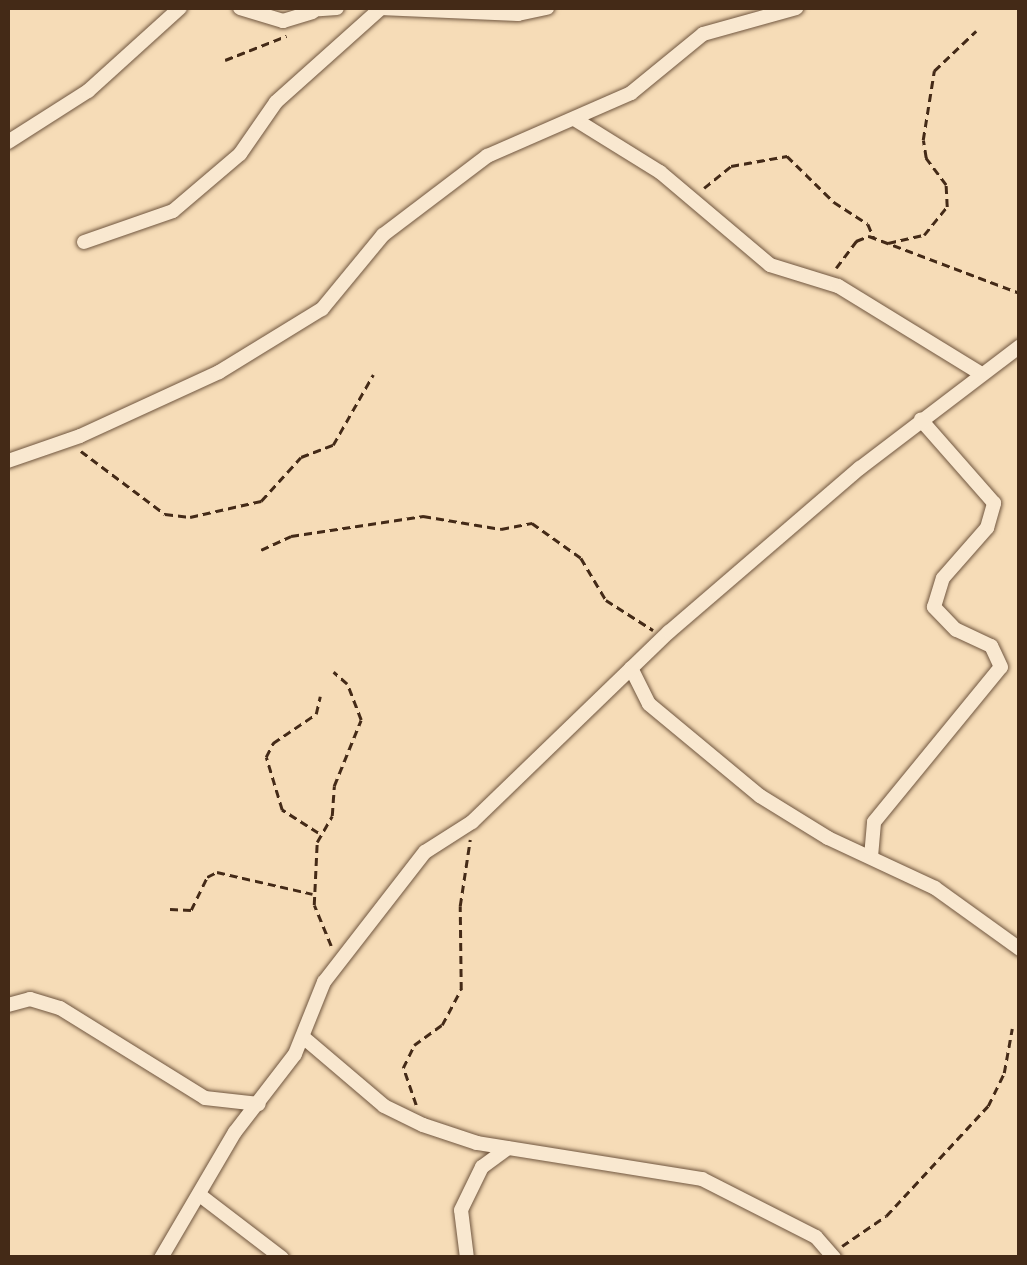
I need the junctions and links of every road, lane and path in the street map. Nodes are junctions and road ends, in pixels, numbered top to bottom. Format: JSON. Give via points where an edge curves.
{"nodes":[{"id":1,"x":180,"y":8,"type":"edge"},
{"id":2,"x":240,"y":8,"type":"edge"},
{"id":3,"x":337,"y":8,"type":"edge"},
{"id":4,"x":381,"y":8,"type":"edge"},
{"id":5,"x":547,"y":8,"type":"edge"},
{"id":6,"x":796,"y":8,"type":"edge"},
{"id":7,"x":307,"y":12,"type":"edge"},
{"id":8,"x":976,"y":31,"type":"dead end"},
{"id":9,"x":225,"y":60,"type":"dead end"},
{"id":10,"x":576,"y":120,"type":"junction"},
{"id":11,"x":8,"y":142,"type":"edge"},
{"id":12,"x":693,"y":201,"type":"junction"},
{"id":13,"x":874,"y":238,"type":"junction"},
{"id":14,"x":84,"y":242,"type":"dead end"},
{"id":15,"x":888,"y":243,"type":"junction"},
{"id":16,"x":816,"y":276,"type":"junction"},
{"id":17,"x":1020,"y":293,"type":"edge"},
{"id":18,"x":1020,"y":346,"type":"edge"},
{"id":19,"x":980,"y":373,"type":"junction"},
{"id":20,"x":373,"y":375,"type":"dead end"},
{"id":21,"x":921,"y":420,"type":"junction"},
{"id":22,"x":68,"y":440,"type":"junction"},
{"id":23,"x":8,"y":461,"type":"edge"},
{"id":24,"x":261,"y":550,"type":"dead end"},
{"id":25,"x":668,"y":632,"type":"junction"},
{"id":26,"x":631,"y":668,"type":"junction"},
{"id":27,"x":333,"y":672,"type":"dead end"},
{"id":28,"x":320,"y":696,"type":"dead end"},
{"id":29,"x":472,"y":822,"type":"junction"},
{"id":30,"x":319,"y":834,"type":"junction"},
{"id":31,"x":871,"y":857,"type":"junction"},
{"id":32,"x":315,"y":895,"type":"junction"},
{"id":33,"x":170,"y":908,"type":"dead end"},
{"id":34,"x":1020,"y":950,"type":"edge"},
{"id":35,"x":333,"y":968,"type":"junction"},
{"id":36,"x":8,"y":1005,"type":"edge"},
{"id":37,"x":1012,"y":1029,"type":"dead end"},
{"id":38,"x":303,"y":1037,"type":"junction"},
{"id":39,"x":258,"y":1104,"type":"junction"},
{"id":40,"x":423,"y":1125,"type":"junction"},
{"id":41,"x":509,"y":1148,"type":"junction"},
{"id":42,"x":201,"y":1196,"type":"junction"},
{"id":43,"x":833,"y":1254,"type":"edge"},
{"id":44,"x":160,"y":1258,"type":"edge"},
{"id":45,"x":282,"y":1258,"type":"edge"},
{"id":46,"x":466,"y":1258,"type":"edge"}],
"edges":[{"from":1,"to":11,"type":"street","via":[[88,92]]},
{"from":2,"to":7,"type":"street","via":[[274,20]]},
{"from":3,"to":7,"type":"street"},
{"from":4,"to":5,"type":"street","via":[[518,14]]},
{"from":4,"to":14,"type":"street","via":[[276,102],[240,154],[173,212]]},
{"from":6,"to":10,"type":"street","via":[[704,34],[630,93]]},
{"from":7,"to":9,"type":"path","via":[[286,36]]},
{"from":8,"to":15,"type":"path","via":[[934,71],[923,140],[926,158],[946,185],[947,207],[924,234]]},
{"from":10,"to":12,"type":"street"},
{"from":10,"to":22,"type":"street","via":[[539,129],[488,156],[416,207],[305,322],[196,386]]},
{"from":12,"to":13,"type":"path","via":[[721,170],[787,156],[834,202],[868,224]]},
{"from":12,"to":16,"type":"street","via":[[770,265]]},
{"from":13,"to":15,"type":"path"},
{"from":13,"to":16,"type":"path","via":[[860,236],[842,262]]},
{"from":15,"to":17,"type":"path"},
{"from":16,"to":19,"type":"street"},
{"from":18,"to":19,"type":"street"},
{"from":19,"to":21,"type":"street"},
{"from":20,"to":22,"type":"path","via":[[332,446],[289,467],[268,498],[190,516],[164,514]]},
{"from":21,"to":25,"type":"street"},
{"from":21,"to":31,"type":"street","via":[[994,503],[987,528],[942,578],[934,607],[956,630],[991,646],[1001,667],[874,822]]},
{"from":22,"to":23,"type":"street"},
{"from":24,"to":25,"type":"path","via":[[282,538],[423,516],[501,529],[532,522],[580,558],[610,604]]},
{"from":25,"to":26,"type":"street"},
{"from":26,"to":29,"type":"street"},
{"from":26,"to":31,"type":"street","via":[[649,704],[760,796]]},
{"from":27,"to":30,"type":"path","via":[[347,684],[361,720],[334,786],[332,816]]},
{"from":28,"to":30,"type":"path","via":[[316,714],[273,743],[266,757],[282,810]]},
{"from":29,"to":35,"type":"street","via":[[426,852]]},
{"from":29,"to":40,"type":"path","via":[[460,906],[461,990],[448,1017],[414,1045],[402,1068]]},
{"from":30,"to":32,"type":"path"},
{"from":31,"to":34,"type":"street","via":[[990,922]]},
{"from":32,"to":33,"type":"path","via":[[217,872],[207,877],[191,910]]},
{"from":32,"to":35,"type":"path"},
{"from":35,"to":38,"type":"street"},
{"from":36,"to":39,"type":"street","via":[[30,999],[60,1008],[205,1098]]},
{"from":37,"to":43,"type":"path","via":[[988,1106],[874,1226]]},
{"from":38,"to":39,"type":"street"},
{"from":38,"to":40,"type":"street","via":[[384,1106]]},
{"from":39,"to":42,"type":"street"},
{"from":40,"to":41,"type":"street"},
{"from":41,"to":43,"type":"street","via":[[702,1179]]},
{"from":41,"to":46,"type":"street","via":[[482,1167],[461,1210]]},
{"from":42,"to":44,"type":"street"},
{"from":42,"to":45,"type":"street"}]}
